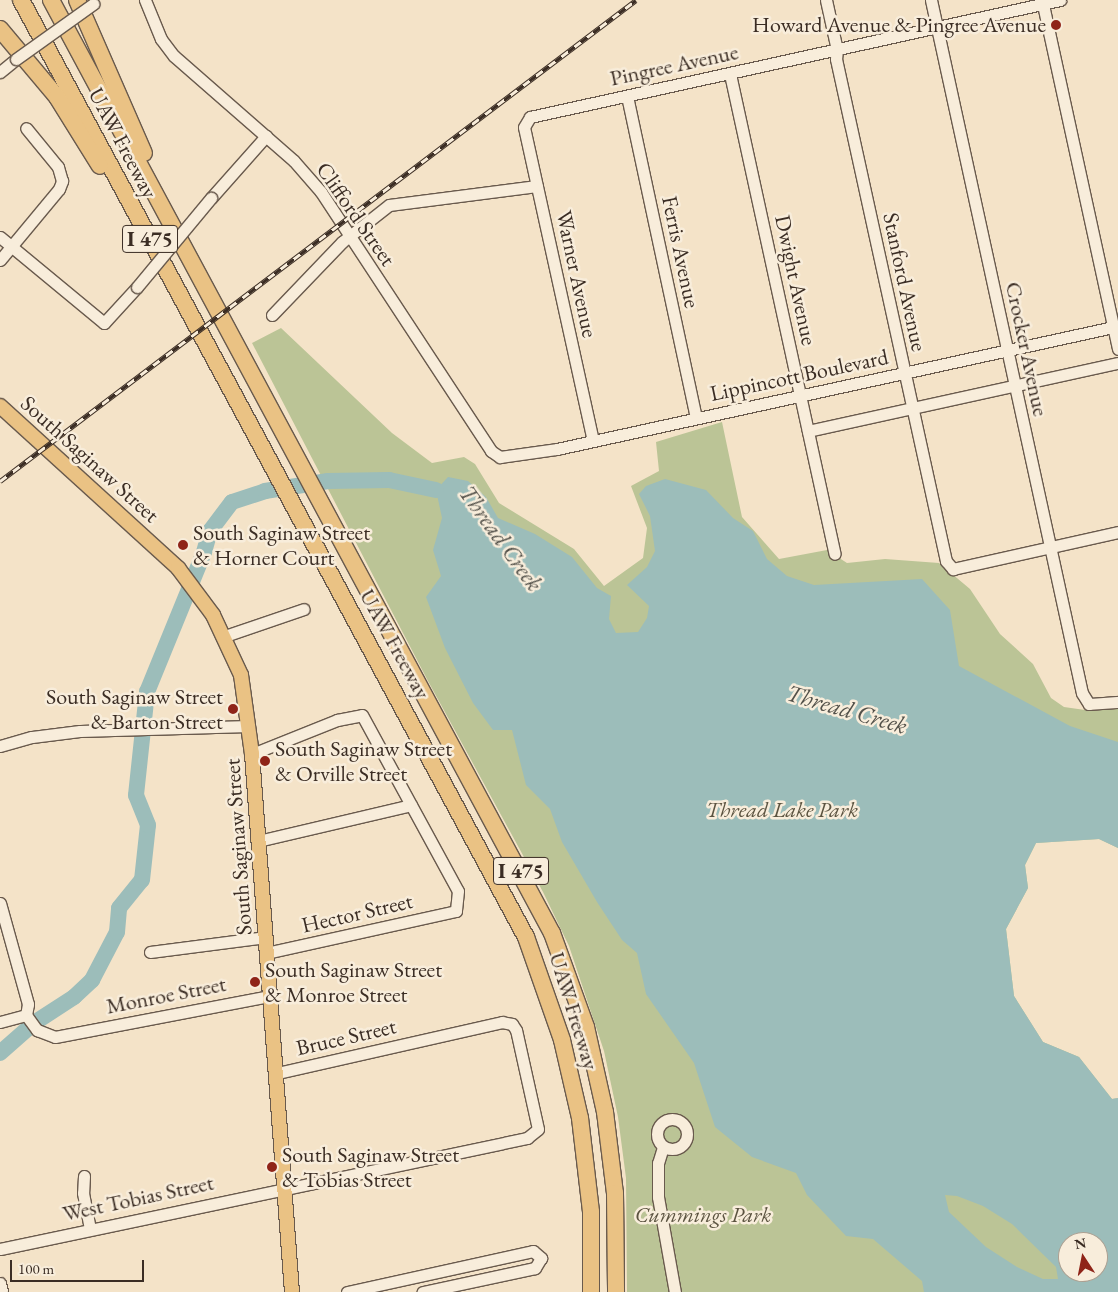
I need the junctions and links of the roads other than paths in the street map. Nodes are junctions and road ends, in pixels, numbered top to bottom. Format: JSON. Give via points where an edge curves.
{"nodes":[{"id":1,"x":21,"y":0,"type":"edge"},
{"id":2,"x":51,"y":0,"type":"edge"},
{"id":3,"x":76,"y":0,"type":"edge"},
{"id":4,"x":145,"y":0,"type":"edge"},
{"id":5,"x":826,"y":0,"type":"edge"},
{"id":6,"x":931,"y":0,"type":"edge"},
{"id":7,"x":1060,"y":0,"type":"edge"},
{"id":8,"x":95,"y":2,"type":"edge"},
{"id":9,"x":1042,"y":2,"type":"edge"},
{"id":10,"x":937,"y":27,"type":"junction"},
{"id":11,"x":0,"y":29,"type":"edge"},
{"id":12,"x":837,"y":50,"type":"junction"},
{"id":13,"x":0,"y":72,"type":"edge"},
{"id":14,"x":730,"y":74,"type":"junction"},
{"id":15,"x":627,"y":96,"type":"junction"},
{"id":16,"x":530,"y":117,"type":"joint"},
{"id":17,"x":26,"y":128,"type":"dead end"},
{"id":18,"x":266,"y":136,"type":"junction"},
{"id":19,"x":537,"y":186,"type":"junction"},
{"id":20,"x":350,"y":236,"type":"junction"},
{"id":21,"x":0,"y":237,"type":"edge"},
{"id":22,"x":11,"y":248,"type":"junction"},
{"id":23,"x":0,"y":260,"type":"edge"},
{"id":24,"x":196,"y":270,"type":"junction"},
{"id":25,"x":168,"y":272,"type":"junction"},
{"id":26,"x":272,"y":315,"type":"dead end"},
{"id":27,"x":1115,"y":327,"type":"edge"},
{"id":28,"x":1118,"y":349,"type":"edge"},
{"id":29,"x":1007,"y":351,"type":"junction"},
{"id":30,"x":1118,"y":363,"type":"edge"},
{"id":31,"x":905,"y":373,"type":"junction"},
{"id":32,"x":1014,"y":386,"type":"junction"},
{"id":33,"x":800,"y":395,"type":"junction"},
{"id":34,"x":0,"y":406,"type":"edge"},
{"id":35,"x":911,"y":409,"type":"junction"},
{"id":36,"x":696,"y":418,"type":"junction"},
{"id":37,"x":808,"y":431,"type":"junction"},
{"id":38,"x":593,"y":441,"type":"junction"},
{"id":39,"x":491,"y":451,"type":"joint"},
{"id":40,"x":1118,"y":532,"type":"edge"},
{"id":41,"x":1050,"y":548,"type":"junction"},
{"id":42,"x":834,"y":554,"type":"dead end"},
{"id":43,"x":304,"y":608,"type":"dead end"},
{"id":44,"x":225,"y":636,"type":"junction"},
{"id":45,"x":1118,"y":702,"type":"edge"},
{"id":46,"x":249,"y":726,"type":"junction"},
{"id":47,"x":0,"y":746,"type":"edge"},
{"id":48,"x":252,"y":754,"type":"junction"},
{"id":49,"x":410,"y":805,"type":"junction"},
{"id":50,"x":258,"y":841,"type":"junction"},
{"id":51,"x":0,"y":903,"type":"edge"},
{"id":52,"x":266,"y":937,"type":"junction"},
{"id":53,"x":150,"y":952,"type":"dead end"},
{"id":54,"x":267,"y":953,"type":"junction"},
{"id":55,"x":270,"y":996,"type":"junction"},
{"id":56,"x":26,"y":1015,"type":"junction"},
{"id":57,"x":0,"y":1022,"type":"edge"},
{"id":58,"x":277,"y":1074,"type":"junction"},
{"id":59,"x":538,"y":1129,"type":"joint"},
{"id":60,"x":664,"y":1146,"type":"dead end"},
{"id":61,"x":84,"y":1176,"type":"dead end"},
{"id":62,"x":284,"y":1189,"type":"junction"},
{"id":63,"x":90,"y":1229,"type":"junction"},
{"id":64,"x":0,"y":1249,"type":"edge"},
{"id":65,"x":431,"y":1274,"type":"junction"},
{"id":66,"x":0,"y":1283,"type":"edge"},
{"id":67,"x":429,"y":1291,"type":"edge"},
{"id":68,"x":2,"y":1292,"type":"edge"},
{"id":69,"x":292,"y":1292,"type":"edge"},
{"id":70,"x":347,"y":1292,"type":"edge"},
{"id":71,"x":591,"y":1292,"type":"edge"},
{"id":72,"x":616,"y":1292,"type":"edge"},
{"id":73,"x":675,"y":1292,"type":"edge"}],
"edges":[{"from":1,"to":25,"type":"highway","name":"UAW Freeway","number":"I 475"},
{"from":2,"to":24,"type":"highway","name":"UAW Freeway","number":"I 475"},
{"from":3,"to":24,"type":"highway"},
{"from":4,"to":18,"type":"street","name":"Clifford Street","via":[[161,38],[174,56]]},
{"from":5,"to":12,"type":"street","name":"Stanford Avenue"},
{"from":6,"to":10,"type":"street","name":"Crocker Avenue"},
{"from":7,"to":9,"type":"street","name":"Pingree Avenue"},
{"from":8,"to":13,"type":"street","bridge":true},
{"from":9,"to":10,"type":"street","name":"Pingree Avenue"},
{"from":9,"to":27,"type":"street"},
{"from":10,"to":12,"type":"street","name":"Pingree Avenue"},
{"from":10,"to":29,"type":"street","name":"Crocker Avenue"},
{"from":11,"to":25,"type":"highway","via":[[57,97]]},
{"from":12,"to":14,"type":"street","name":"Pingree Avenue"},
{"from":12,"to":31,"type":"street","name":"Stanford Avenue","via":[[836,59]]},
{"from":14,"to":15,"type":"street","name":"Pingree Avenue"},
{"from":14,"to":33,"type":"street","name":"Dwight Avenue"},
{"from":15,"to":16,"type":"street","name":"Pingree Avenue"},
{"from":15,"to":36,"type":"street","name":"Ferris Avenue"},
{"from":16,"to":19,"type":"street","name":"Warner Avenue","via":[[524,127]]},
{"from":17,"to":22,"type":"street","via":[[58,167],[62,181]]},
{"from":18,"to":20,"type":"street","name":"Clifford Street","via":[[321,192]]},
{"from":18,"to":22,"type":"street","bridge":true,"via":[[104,323]]},
{"from":19,"to":20,"type":"street","via":[[389,205]]},
{"from":19,"to":38,"type":"street","name":"Warner Avenue"},
{"from":20,"to":26,"type":"street"},
{"from":20,"to":39,"type":"street","name":"Clifford Street"},
{"from":21,"to":22,"type":"street"},
{"from":22,"to":23,"type":"street"},
{"from":24,"to":72,"type":"highway","name":"UAW Freeway","number":"I 475","via":[[526,880],[565,965],[586,1027],[605,1112],[615,1193]]},
{"from":25,"to":71,"type":"highway","name":"UAW Freeway","number":"I 475","via":[[512,908],[542,977],[570,1069],[584,1141],[591,1212]]},
{"from":27,"to":28,"type":"street"},
{"from":27,"to":29,"type":"street","name":"Lippincott Boulevard"},
{"from":29,"to":31,"type":"street","name":"Lippincott Boulevard"},
{"from":29,"to":32,"type":"street","name":"Crocker Avenue"},
{"from":30,"to":32,"type":"street"},
{"from":31,"to":33,"type":"street","name":"Lippincott Boulevard"},
{"from":31,"to":35,"type":"street","name":"Stanford Avenue"},
{"from":32,"to":35,"type":"street"},
{"from":32,"to":41,"type":"street","name":"Crocker Avenue"},
{"from":33,"to":36,"type":"street","name":"Lippincott Boulevard"},
{"from":33,"to":37,"type":"street","name":"Dwight Avenue"},
{"from":34,"to":44,"type":"main road","name":"South Saginaw Street","via":[[178,568],[202,597]]},
{"from":35,"to":37,"type":"street"},
{"from":35,"to":41,"type":"street","name":"Stanford Avenue","via":[[946,561],[953,569]]},
{"from":36,"to":38,"type":"street","name":"Lippincott Boulevard"},
{"from":37,"to":42,"type":"street","name":"Dwight Avenue"},
{"from":38,"to":39,"type":"street","name":"Lippincott Boulevard","via":[[524,456],[500,458]]},
{"from":40,"to":41,"type":"street"},
{"from":41,"to":45,"type":"street","name":"Crocker Avenue","via":[[1082,693],[1089,704]]},
{"from":43,"to":44,"type":"street"},
{"from":44,"to":46,"type":"main road","name":"South Saginaw Street","via":[[242,675]]},
{"from":46,"to":47,"type":"street","via":[[133,729],[32,737]]},
{"from":46,"to":48,"type":"main road","name":"South Saginaw Street"},
{"from":48,"to":49,"type":"street","via":[[337,720],[362,715]]},
{"from":48,"to":50,"type":"main road","name":"South Saginaw Street"},
{"from":49,"to":50,"type":"street"},
{"from":49,"to":54,"type":"street","name":"Hector Street","via":[[458,891],[456,911]]},
{"from":50,"to":52,"type":"main road","name":"South Saginaw Street"},
{"from":51,"to":56,"type":"street","via":[[28,1004]]},
{"from":52,"to":53,"type":"street"},
{"from":52,"to":54,"type":"main road","name":"South Saginaw Street"},
{"from":54,"to":55,"type":"main road","name":"South Saginaw Street"},
{"from":55,"to":56,"type":"street","name":"Monroe Street","via":[[48,1036],[37,1030]]},
{"from":55,"to":58,"type":"main road","name":"South Saginaw Street"},
{"from":56,"to":57,"type":"street"},
{"from":58,"to":59,"type":"street","name":"Bruce Street","via":[[502,1022],[512,1024]]},
{"from":58,"to":62,"type":"main road","name":"South Saginaw Street"},
{"from":59,"to":62,"type":"street","name":"West Tobias Street","via":[[527,1138]]},
{"from":60,"to":73,"type":"street","via":[[658,1163],[658,1197]]},
{"from":61,"to":63,"type":"street","via":[[83,1193]]},
{"from":62,"to":63,"type":"street","name":"West Tobias Street"},
{"from":62,"to":69,"type":"main road","name":"South Saginaw Street"},
{"from":63,"to":64,"type":"street","name":"West Tobias Street"},
{"from":65,"to":67,"type":"street"},
{"from":65,"to":67,"type":"street","via":[[533,1251],[541,1258],[535,1268]]},
{"from":65,"to":70,"type":"street"},
{"from":66,"to":68,"type":"street"}]}
